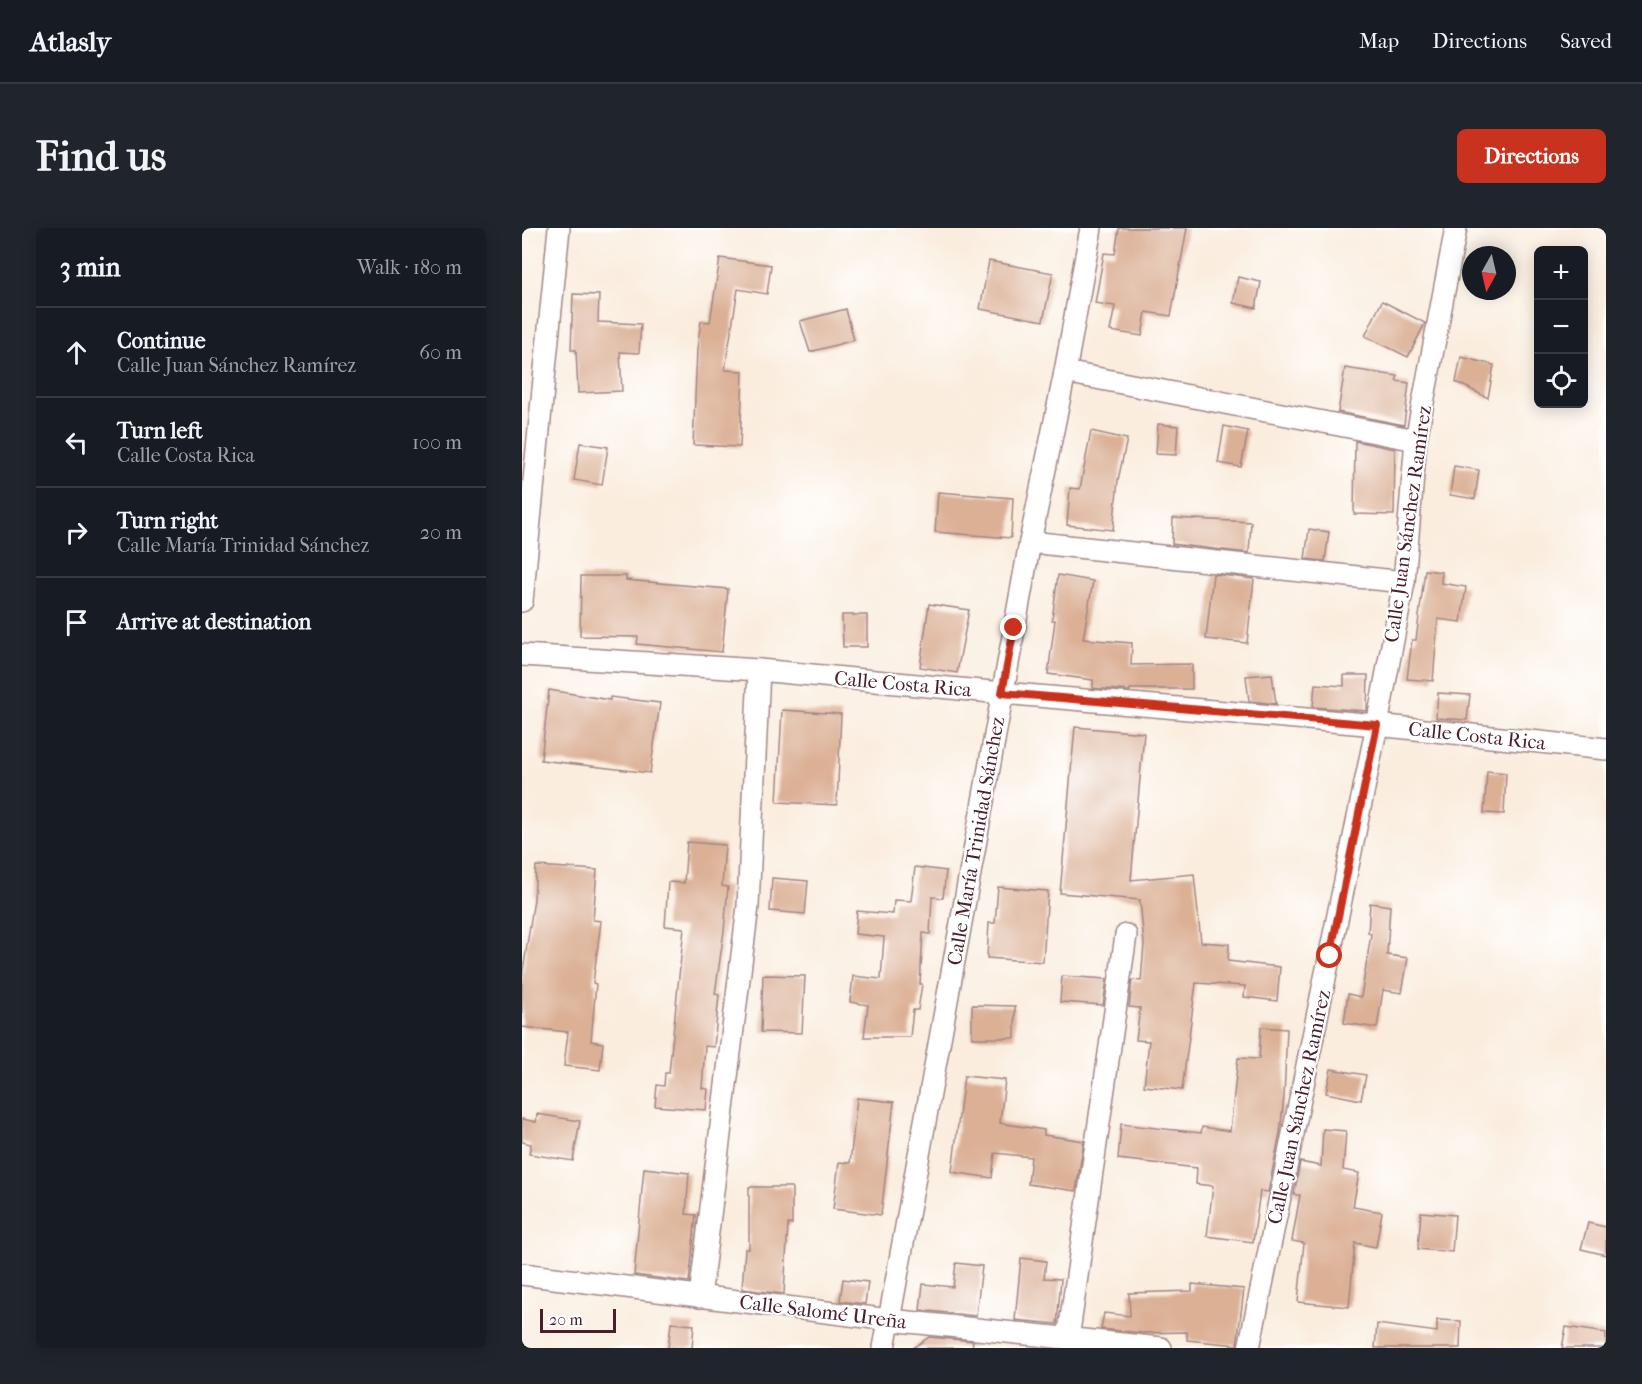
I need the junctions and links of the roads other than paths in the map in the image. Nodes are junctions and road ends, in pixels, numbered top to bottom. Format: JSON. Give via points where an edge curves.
{"nodes":[{"id":1,"x":559,"y":228,"type":"edge"},
{"id":2,"x":1091,"y":228,"type":"edge"},
{"id":3,"x":1456,"y":228,"type":"edge"},
{"id":4,"x":1065,"y":372,"type":"junction"},
{"id":5,"x":1416,"y":440,"type":"junction"},
{"id":6,"x":1030,"y":542,"type":"junction"},
{"id":7,"x":1404,"y":582,"type":"junction"},
{"id":8,"x":522,"y":601,"type":"edge"},
{"id":9,"x":522,"y":655,"type":"edge"},
{"id":10,"x":759,"y":670,"type":"junction"},
{"id":11,"x":1002,"y":693,"type":"junction"},
{"id":12,"x":1377,"y":725,"type":"junction"},
{"id":13,"x":1606,"y":749,"type":"edge"},
{"id":14,"x":1126,"y":935,"type":"dead end"},
{"id":15,"x":522,"y":1274,"type":"edge"},
{"id":16,"x":700,"y":1297,"type":"junction"},
{"id":17,"x":890,"y":1320,"type":"junction"},
{"id":18,"x":1068,"y":1339,"type":"junction"},
{"id":19,"x":884,"y":1348,"type":"edge"},
{"id":20,"x":1161,"y":1348,"type":"edge"},
{"id":21,"x":1249,"y":1348,"type":"edge"}],
"edges":[{"from":1,"to":8,"type":"street"},
{"from":2,"to":4,"type":"street","name":"Calle María Trinidad Sánchez"},
{"from":3,"to":5,"type":"street","name":"Calle Juan Sánchez Ramírez"},
{"from":4,"to":5,"type":"street"},
{"from":4,"to":6,"type":"street","name":"Calle María Trinidad Sánchez"},
{"from":5,"to":7,"type":"street","name":"Calle Juan Sánchez Ramírez"},
{"from":6,"to":7,"type":"street"},
{"from":6,"to":11,"type":"street","name":"Calle María Trinidad Sánchez"},
{"from":7,"to":12,"type":"street","name":"Calle Juan Sánchez Ramírez"},
{"from":9,"to":10,"type":"street","name":"Calle Costa Rica"},
{"from":10,"to":11,"type":"street","name":"Calle Costa Rica"},
{"from":10,"to":16,"type":"street","via":[[748,906]]},
{"from":11,"to":12,"type":"street","name":"Calle Costa Rica"},
{"from":11,"to":17,"type":"street","name":"Calle María Trinidad Sánchez"},
{"from":12,"to":13,"type":"street","name":"Calle Costa Rica"},
{"from":12,"to":21,"type":"street","name":"Calle Juan Sánchez Ramírez"},
{"from":14,"to":18,"type":"street"},
{"from":15,"to":16,"type":"street","name":"Calle Salomé Ureña"},
{"from":16,"to":17,"type":"street","name":"Calle Salomé Ureña"},
{"from":17,"to":18,"type":"street","name":"Calle Salomé Ureña"},
{"from":17,"to":19,"type":"street","name":"Calle María Trinidad Sánchez"},
{"from":18,"to":20,"type":"street","name":"Calle Salomé Ureña"}]}
